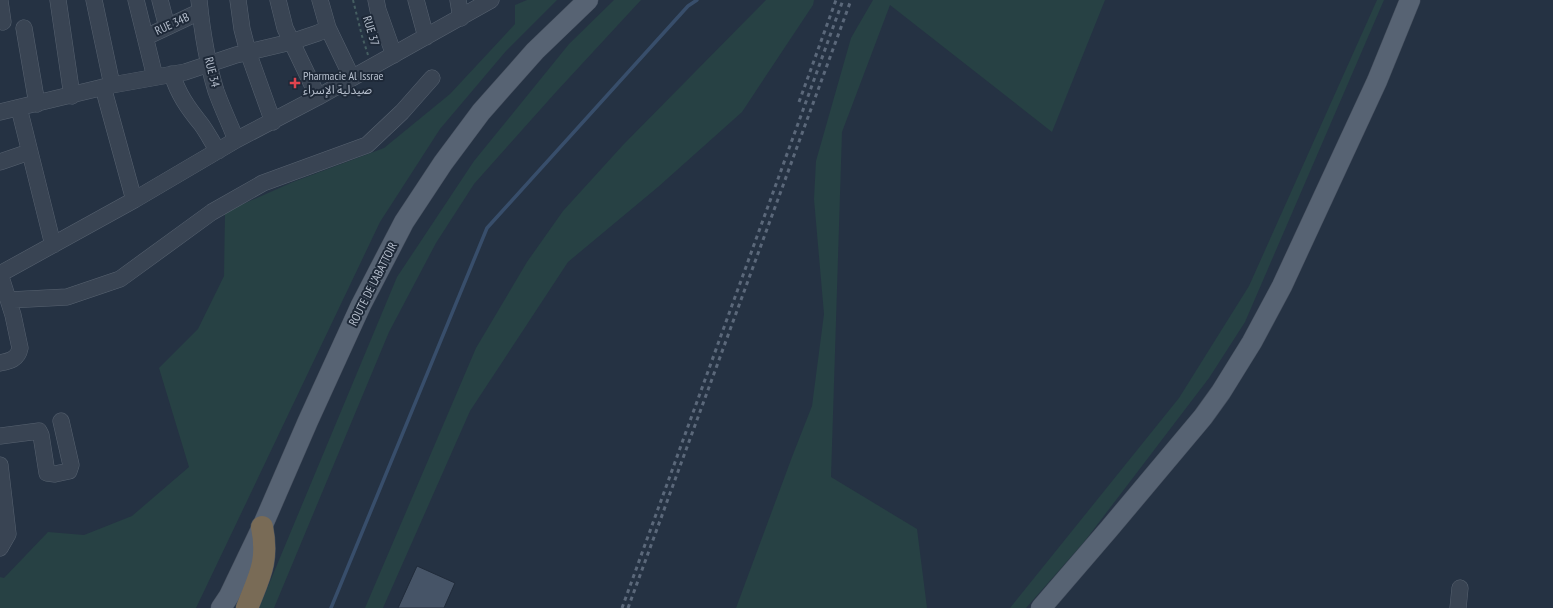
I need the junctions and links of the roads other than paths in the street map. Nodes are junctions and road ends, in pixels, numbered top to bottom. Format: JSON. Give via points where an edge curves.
{"nodes":[{"id":1,"x":58,"y":0,"type":"edge"},
{"id":2,"x":94,"y":0,"type":"edge"},
{"id":3,"x":136,"y":0,"type":"edge"},
{"id":4,"x":160,"y":0,"type":"edge"},
{"id":5,"x":238,"y":0,"type":"edge"},
{"id":6,"x":278,"y":0,"type":"edge"},
{"id":7,"x":320,"y":0,"type":"edge"},
{"id":8,"x":376,"y":0,"type":"edge"},
{"id":9,"x":416,"y":0,"type":"edge"},
{"id":10,"x":458,"y":0,"type":"edge"},
{"id":11,"x":491,"y":0,"type":"edge"},
{"id":12,"x":588,"y":0,"type":"edge"},
{"id":13,"x":1410,"y":0,"type":"edge"},
{"id":14,"x":0,"y":1,"type":"edge"},
{"id":15,"x":199,"y":6,"type":"edge"},
{"id":16,"x":461,"y":18,"type":"junction"},
{"id":17,"x":3,"y":22,"type":"dead end"},
{"id":18,"x":167,"y":27,"type":"junction"},
{"id":19,"x":24,"y":28,"type":"dead end"},
{"id":20,"x":328,"y":28,"type":"junction"},
{"id":21,"x":146,"y":37,"type":"junction"},
{"id":22,"x":426,"y":37,"type":"junction"},
{"id":23,"x":291,"y":42,"type":"junction"},
{"id":24,"x":248,"y":52,"type":"junction"},
{"id":25,"x":394,"y":56,"type":"junction"},
{"id":26,"x":210,"y":64,"type":"junction"},
{"id":27,"x":172,"y":74,"type":"junction"},
{"id":28,"x":156,"y":77,"type":"junction"},
{"id":29,"x":352,"y":78,"type":"junction"},
{"id":30,"x":432,"y":78,"type":"dead end"},
{"id":31,"x":108,"y":86,"type":"junction"},
{"id":32,"x":72,"y":96,"type":"junction"},
{"id":33,"x":318,"y":97,"type":"junction"},
{"id":34,"x":37,"y":104,"type":"junction"},
{"id":35,"x":19,"y":108,"type":"junction"},
{"id":36,"x":0,"y":112,"type":"edge"},
{"id":37,"x":273,"y":122,"type":"junction"},
{"id":38,"x":236,"y":140,"type":"junction"},
{"id":39,"x":218,"y":151,"type":"junction"},
{"id":40,"x":29,"y":152,"type":"junction"},
{"id":41,"x":0,"y":162,"type":"edge"},
{"id":42,"x":134,"y":200,"type":"junction"},
{"id":43,"x":53,"y":245,"type":"junction"},
{"id":44,"x":1,"y":278,"type":"edge"},
{"id":45,"x":9,"y":300,"type":"junction"},
{"id":46,"x":0,"y":363,"type":"edge"},
{"id":47,"x":61,"y":421,"type":"dead end"},
{"id":48,"x":0,"y":436,"type":"edge"},
{"id":49,"x":0,"y":464,"type":"edge"},
{"id":50,"x":262,"y":527,"type":"junction"},
{"id":51,"x":0,"y":548,"type":"edge"},
{"id":52,"x":1460,"y":588,"type":"dead end"},
{"id":53,"x":222,"y":608,"type":"edge"},
{"id":54,"x":247,"y":608,"type":"edge"},
{"id":55,"x":1041,"y":608,"type":"edge"},
{"id":56,"x":1458,"y":608,"type":"edge"}],
"edges":[{"from":1,"to":32,"type":"street"},
{"from":2,"to":31,"type":"street"},
{"from":3,"to":21,"type":"street"},
{"from":4,"to":18,"type":"street"},
{"from":5,"to":24,"type":"street"},
{"from":6,"to":23,"type":"street"},
{"from":7,"to":20,"type":"street"},
{"from":8,"to":25,"type":"street"},
{"from":9,"to":22,"type":"street"},
{"from":10,"to":16,"type":"street"},
{"from":11,"to":16,"type":"street"},
{"from":12,"to":50,"type":"main road","name":"ROUTE DE L’ABATTOIR","via":[[535,52],[481,112],[404,222],[361,305]]},
{"from":13,"to":55,"type":"main road","via":[[1377,81],[1282,286],[1237,368],[1203,417]]},
{"from":14,"to":17,"type":"street"},
{"from":15,"to":18,"type":"street","name":"RUE 34B"},
{"from":15,"to":26,"type":"street","name":"RUE 34"},
{"from":16,"to":22,"type":"street"},
{"from":18,"to":21,"type":"street","name":"RUE 34B"},
{"from":19,"to":34,"type":"street"},
{"from":20,"to":23,"type":"street"},
{"from":20,"to":29,"type":"street"},
{"from":21,"to":28,"type":"street"},
{"from":22,"to":25,"type":"street"},
{"from":23,"to":24,"type":"street"},
{"from":23,"to":33,"type":"street"},
{"from":24,"to":26,"type":"street"},
{"from":24,"to":37,"type":"street"},
{"from":25,"to":29,"type":"street"},
{"from":26,"to":27,"type":"street"},
{"from":26,"to":38,"type":"street","name":"RUE 34","via":[[217,92]]},
{"from":27,"to":28,"type":"street"},
{"from":27,"to":39,"type":"street","via":[[182,98]]},
{"from":28,"to":31,"type":"street"},
{"from":29,"to":33,"type":"street"},
{"from":30,"to":45,"type":"street","via":[[402,112],[367,145],[263,183],[212,212],[120,279],[67,297]]},
{"from":31,"to":32,"type":"street"},
{"from":31,"to":42,"type":"street"},
{"from":32,"to":34,"type":"street"},
{"from":33,"to":37,"type":"street"},
{"from":34,"to":35,"type":"street"},
{"from":35,"to":36,"type":"street"},
{"from":35,"to":40,"type":"street"},
{"from":37,"to":38,"type":"street"},
{"from":38,"to":39,"type":"street"},
{"from":39,"to":42,"type":"street"},
{"from":40,"to":41,"type":"street"},
{"from":40,"to":43,"type":"street"},
{"from":42,"to":43,"type":"street"},
{"from":43,"to":44,"type":"street"},
{"from":44,"to":45,"type":"street"},
{"from":45,"to":46,"type":"street","via":[[20,348],[13,359]]},
{"from":47,"to":48,"type":"street","via":[[71,465],[69,471],[55,474],[47,472],[41,436],[38,432]]},
{"from":49,"to":51,"type":"street","via":[[8,534]]},
{"from":50,"to":53,"type":"main road","name":"ROUTE DE L’ABATTOIR"},
{"from":50,"to":54,"type":"highway","via":[[265,544],[263,567]]},
{"from":52,"to":56,"type":"street"}]}
